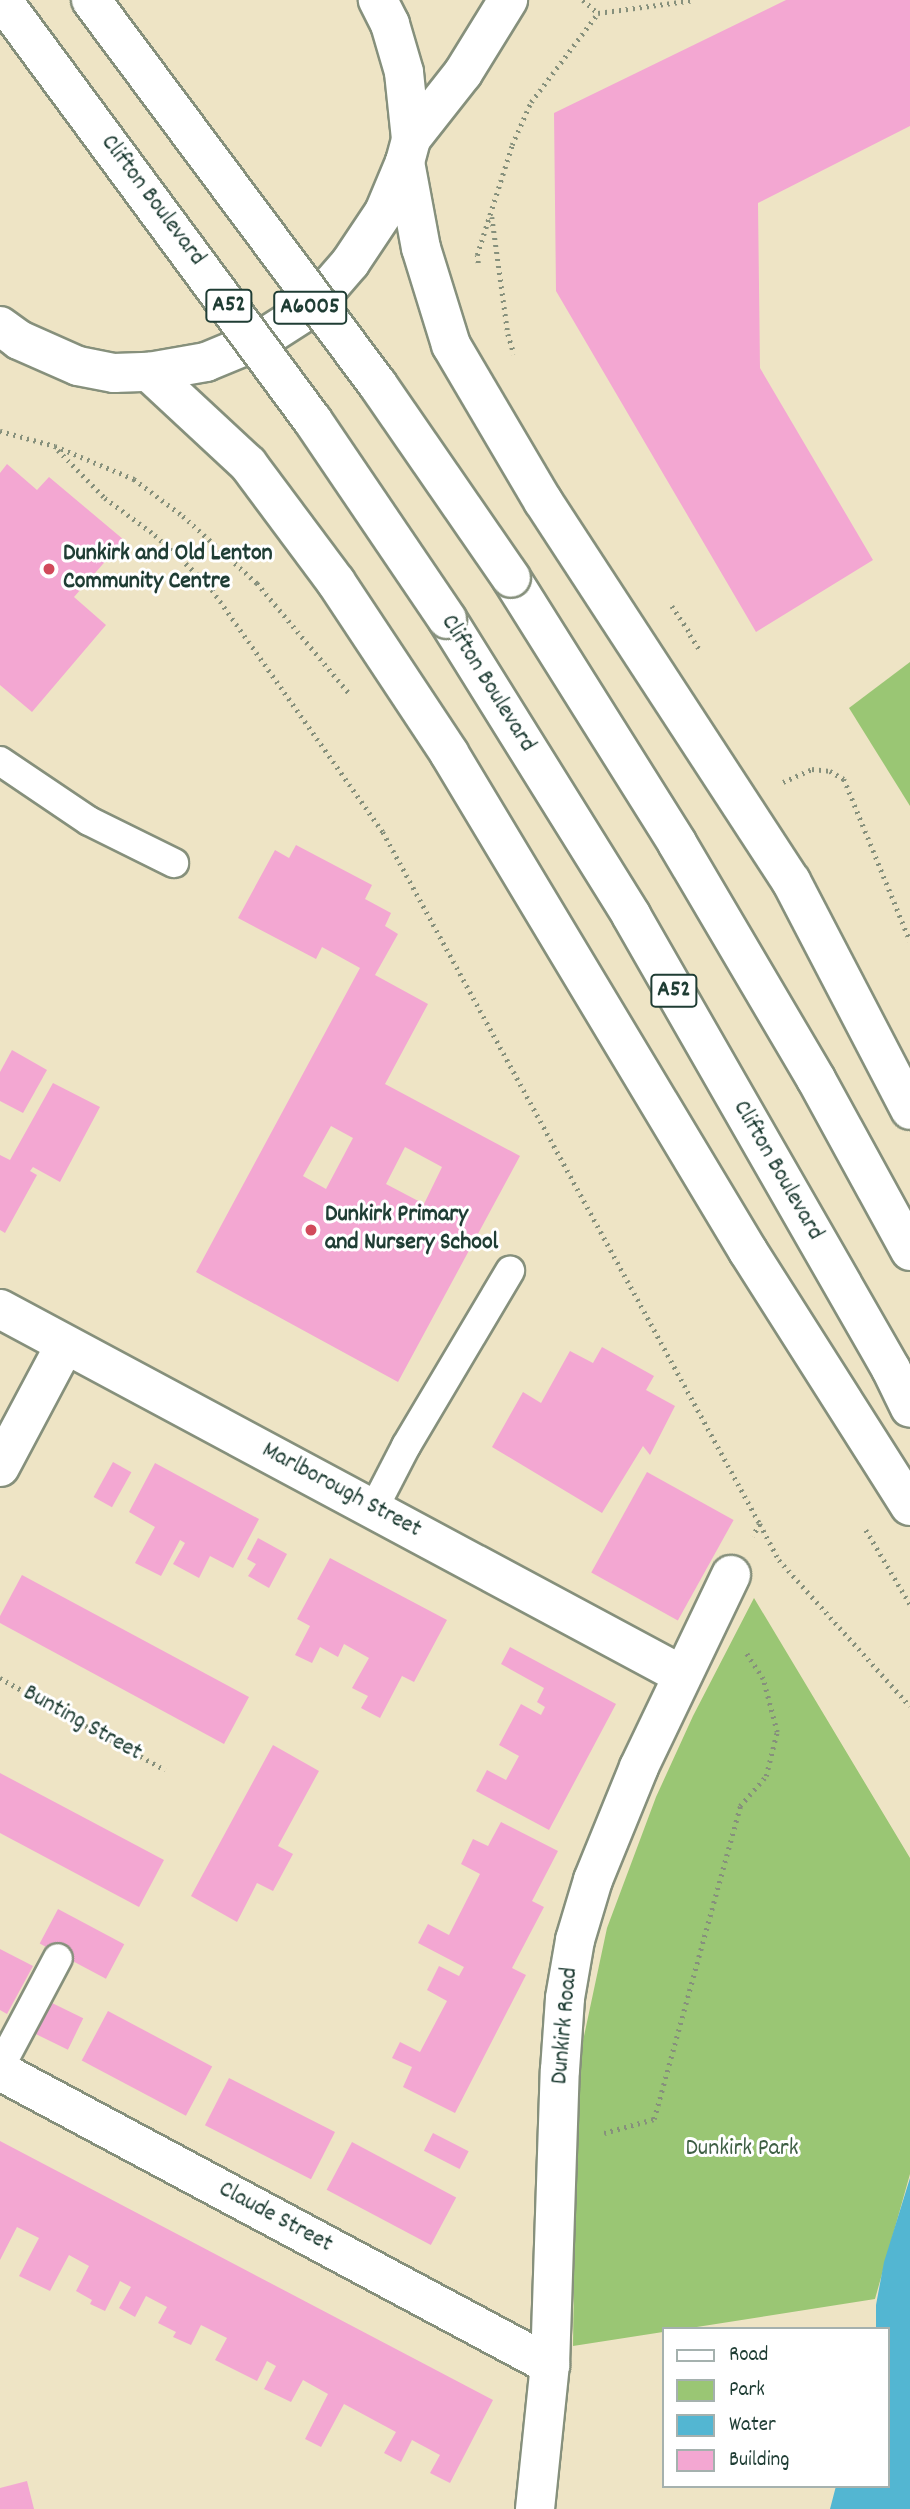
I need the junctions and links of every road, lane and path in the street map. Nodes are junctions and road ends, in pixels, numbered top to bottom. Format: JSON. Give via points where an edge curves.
{"nodes":[{"id":1,"x":2,"y":0,"type":"edge"},
{"id":2,"x":92,"y":0,"type":"edge"},
{"id":3,"x":378,"y":0,"type":"edge"},
{"id":4,"x":508,"y":0,"type":"edge"},
{"id":5,"x":583,"y":0,"type":"edge"},
{"id":6,"x":694,"y":0,"type":"edge"},
{"id":7,"x":598,"y":13,"type":"junction"},
{"id":8,"x":408,"y":150,"type":"junction"},
{"id":9,"x":0,"y":326,"type":"edge"},
{"id":10,"x":0,"y":357,"type":"edge"},
{"id":11,"x":515,"y":358,"type":"dead end"},
{"id":12,"x":78,"y":366,"type":"junction"},
{"id":13,"x":149,"y":372,"type":"junction"},
{"id":14,"x":0,"y":431,"type":"edge"},
{"id":15,"x":55,"y":446,"type":"junction"},
{"id":16,"x":668,"y":600,"type":"dead end"},
{"id":17,"x":691,"y":635,"type":"junction"},
{"id":18,"x":685,"y":638,"type":"dead end"},
{"id":19,"x":705,"y":657,"type":"dead end"},
{"id":20,"x":354,"y":699,"type":"dead end"},
{"id":21,"x":0,"y":761,"type":"edge"},
{"id":22,"x":780,"y":783,"type":"dead end"},
{"id":23,"x":174,"y":863,"type":"dead end"},
{"id":24,"x":910,"y":941,"type":"edge"},
{"id":25,"x":910,"y":1110,"type":"edge"},
{"id":26,"x":910,"y":1251,"type":"edge"},
{"id":27,"x":510,"y":1271,"type":"dead end"},
{"id":28,"x":0,"y":1309,"type":"edge"},
{"id":29,"x":65,"y":1345,"type":"junction"},
{"id":30,"x":910,"y":1408,"type":"edge"},
{"id":31,"x":0,"y":1467,"type":"edge"},
{"id":32,"x":910,"y":1506,"type":"edge"},
{"id":33,"x":374,"y":1508,"type":"junction"},
{"id":34,"x":862,"y":1523,"type":"dead end"},
{"id":35,"x":760,"y":1524,"type":"junction"},
{"id":36,"x":732,"y":1575,"type":"joint"},
{"id":37,"x":910,"y":1604,"type":"edge"},
{"id":38,"x":709,"y":1619,"type":"junction"},
{"id":39,"x":682,"y":1675,"type":"junction"},
{"id":40,"x":0,"y":1678,"type":"edge"},
{"id":41,"x":910,"y":1706,"type":"edge"},
{"id":42,"x":165,"y":1770,"type":"dead end"},
{"id":43,"x":58,"y":1958,"type":"dead end"},
{"id":44,"x":0,"y":2069,"type":"edge"},
{"id":45,"x":559,"y":2158,"type":"junction"},
{"id":46,"x":550,"y":2365,"type":"junction"},
{"id":47,"x":535,"y":2509,"type":"edge"}],
"edges":[{"from":1,"to":30,"type":"main road","name":"Clifton Boulevard","number":"A52","bridge":true,"via":[[296,399],[447,619],[631,915]]},
{"from":2,"to":26,"type":"main road","bridge":true,"via":[[378,385],[511,578],[677,843],[816,1079]]},
{"from":3,"to":8,"type":"main road","number":"A6005","via":[[404,72]]},
{"from":4,"to":8,"type":"main road"},
{"from":5,"to":7,"type":"path"},
{"from":6,"to":7,"type":"path"},
{"from":7,"to":11,"type":"path","via":[[531,102],[512,145],[492,216]]},
{"from":8,"to":13,"type":"main road","number":"A6005","via":[[384,212],[311,308],[264,338],[206,362]]},
{"from":8,"to":25,"type":"main road","via":[[421,248],[451,345],[543,501],[791,881]]},
{"from":9,"to":12,"type":"main road","number":"A6005","via":[[19,340]]},
{"from":10,"to":12,"type":"main road","number":"A6005"},
{"from":12,"to":13,"type":"main road","number":"A6005","via":[[114,373]]},
{"from":13,"to":32,"type":"main road","via":[[248,464],[336,582],[449,753],[748,1251]]},
{"from":14,"to":15,"type":"path"},
{"from":15,"to":20,"type":"path","via":[[134,478],[183,516],[257,583]]},
{"from":15,"to":35,"type":"path","via":[[105,498],[155,535],[208,584],[383,832]]},
{"from":16,"to":17,"type":"path"},
{"from":17,"to":18,"type":"path"},
{"from":17,"to":19,"type":"path"},
{"from":21,"to":23,"type":"lane","via":[[89,821]]},
{"from":22,"to":24,"type":"path","via":[[812,769],[844,779]]},
{"from":27,"to":33,"type":"lane"},
{"from":28,"to":29,"type":"main road","name":"Marlborough Street"},
{"from":29,"to":31,"type":"main road"},
{"from":29,"to":33,"type":"main road","name":"Marlborough Street"},
{"from":33,"to":39,"type":"main road","name":"Marlborough Street"},
{"from":34,"to":37,"type":"path"},
{"from":35,"to":36,"type":"path"},
{"from":35,"to":41,"type":"path","via":[[779,1559]]},
{"from":36,"to":38,"type":"main road","name":"Dunkirk Road"},
{"from":38,"to":39,"type":"main road","name":"Dunkirk Road"},
{"from":38,"to":45,"type":"path","via":[[734,1636],[763,1679],[777,1732],[765,1776],[740,1806],[654,2119],[575,2141]]},
{"from":39,"to":45,"type":"main road","name":"Dunkirk Road","via":[[593,1880],[575,1940],[559,2070]]},
{"from":40,"to":42,"type":"path","name":"Bunting Street"},
{"from":43,"to":44,"type":"lane"},
{"from":44,"to":46,"type":"main road","name":"Claude Street"},
{"from":45,"to":46,"type":"main road","name":"Dunkirk Road"},
{"from":46,"to":47,"type":"main road","name":"Dunkirk Road"}]}
